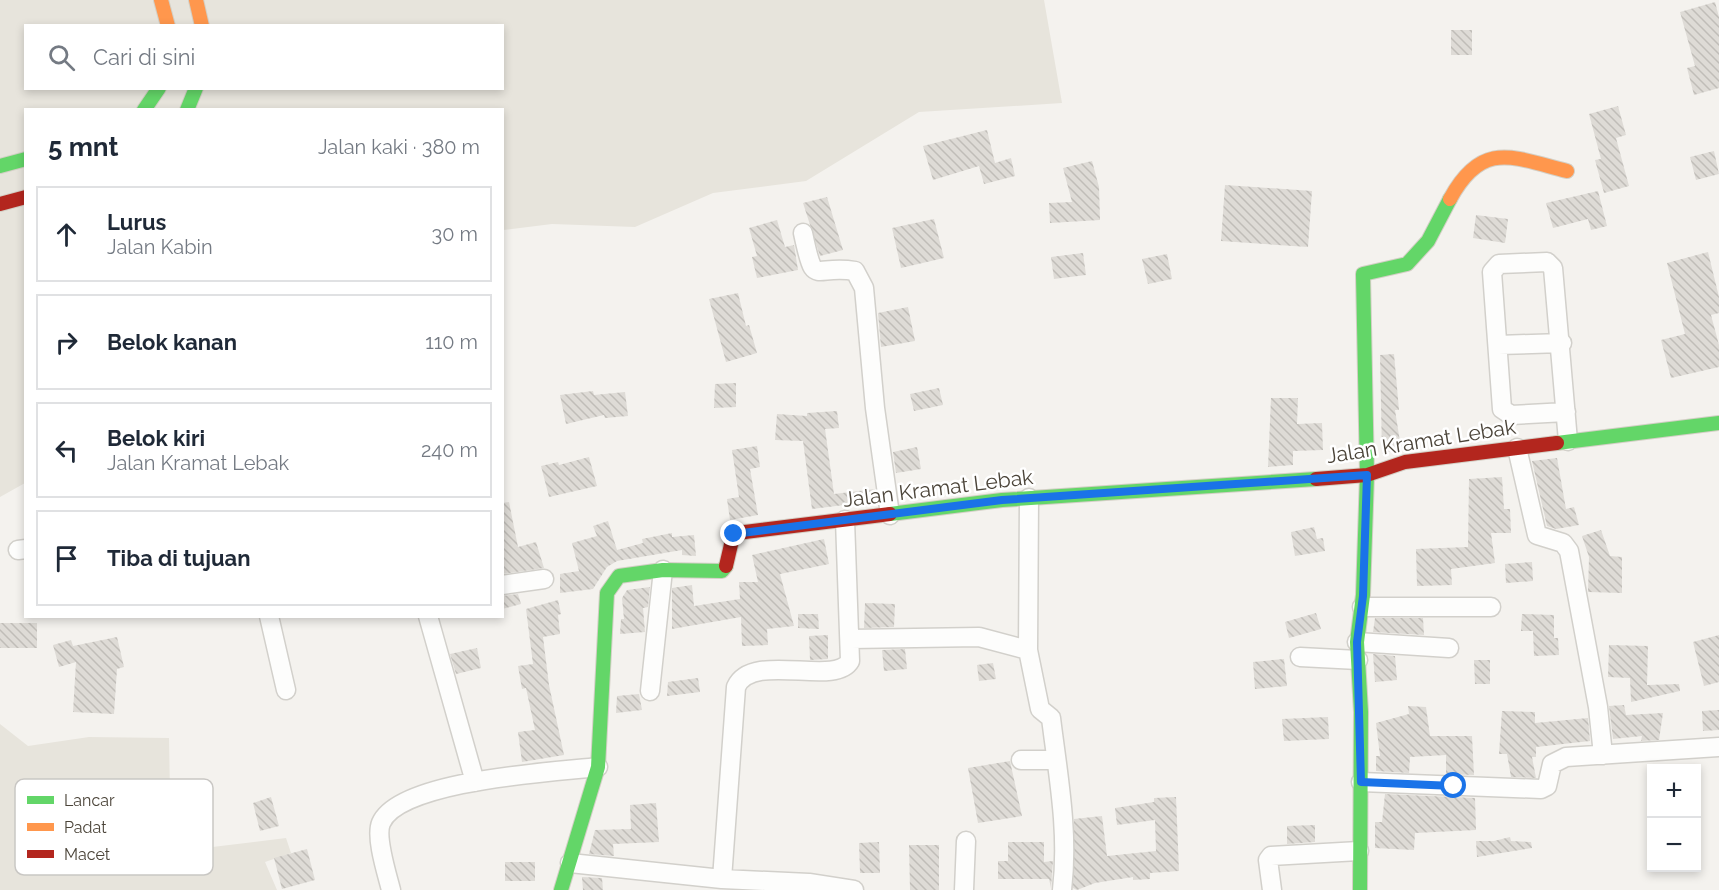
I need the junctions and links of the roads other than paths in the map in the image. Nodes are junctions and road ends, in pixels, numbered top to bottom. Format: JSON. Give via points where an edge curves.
{"nodes":[{"id":1,"x":161,"y":0,"type":"edge"},
{"id":2,"x":196,"y":0,"type":"edge"},
{"id":3,"x":167,"y":24,"type":"edge"},
{"id":4,"x":202,"y":24,"type":"edge"},
{"id":5,"x":158,"y":90,"type":"edge"},
{"id":6,"x":195,"y":90,"type":"edge"},
{"id":7,"x":145,"y":108,"type":"edge"},
{"id":8,"x":188,"y":108,"type":"edge"},
{"id":9,"x":24,"y":160,"type":"edge"},
{"id":10,"x":0,"y":166,"type":"edge"},
{"id":11,"x":1567,"y":171,"type":"dead end"},
{"id":12,"x":24,"y":198,"type":"edge"},
{"id":13,"x":0,"y":204,"type":"edge"},
{"id":14,"x":803,"y":233,"type":"dead end"},
{"id":15,"x":1562,"y":343,"type":"junction"},
{"id":16,"x":1498,"y":345,"type":"junction"},
{"id":17,"x":1566,"y":412,"type":"junction"},
{"id":18,"x":1719,"y":423,"type":"edge"},
{"id":19,"x":1569,"y":441,"type":"junction"},
{"id":20,"x":1517,"y":447,"type":"junction"},
{"id":21,"x":1367,"y":475,"type":"junction"},
{"id":22,"x":1029,"y":498,"type":"junction"},
{"id":23,"x":890,"y":515,"type":"junction"},
{"id":24,"x":845,"y":520,"type":"junction"},
{"id":25,"x":663,"y":570,"type":"junction"},
{"id":26,"x":544,"y":579,"type":"dead end"},
{"id":27,"x":504,"y":585,"type":"edge"},
{"id":28,"x":1362,"y":607,"type":"junction"},
{"id":29,"x":1491,"y":607,"type":"dead end"},
{"id":30,"x":269,"y":618,"type":"edge"},
{"id":31,"x":429,"y":618,"type":"edge"},
{"id":32,"x":851,"y":639,"type":"junction"},
{"id":33,"x":1449,"y":648,"type":"dead end"},
{"id":34,"x":1028,"y":650,"type":"junction"},
{"id":35,"x":1358,"y":651,"type":"junction"},
{"id":36,"x":1300,"y":657,"type":"dead end"},
{"id":37,"x":286,"y":690,"type":"dead end"},
{"id":38,"x":650,"y":691,"type":"dead end"},
{"id":39,"x":1719,"y":747,"type":"edge"},
{"id":40,"x":1603,"y":755,"type":"junction"},
{"id":41,"x":1021,"y":760,"type":"dead end"},
{"id":42,"x":1056,"y":760,"type":"junction"},
{"id":43,"x":598,"y":767,"type":"junction"},
{"id":44,"x":475,"y":782,"type":"junction"},
{"id":45,"x":1361,"y":782,"type":"junction"},
{"id":46,"x":966,"y":841,"type":"dead end"},
{"id":47,"x":1359,"y":850,"type":"junction"},
{"id":48,"x":570,"y":863,"type":"junction"},
{"id":49,"x":722,"y":879,"type":"junction"},
{"id":50,"x":391,"y":890,"type":"edge"},
{"id":51,"x":561,"y":890,"type":"edge"},
{"id":52,"x":854,"y":890,"type":"edge"},
{"id":53,"x":964,"y":890,"type":"edge"},
{"id":54,"x":1062,"y":890,"type":"edge"},
{"id":55,"x":1272,"y":890,"type":"edge"},
{"id":56,"x":1360,"y":890,"type":"edge"}],
"edges":[{"from":1,"to":3,"type":"street"},
{"from":2,"to":4,"type":"street"},
{"from":5,"to":7,"type":"street"},
{"from":6,"to":8,"type":"street"},
{"from":9,"to":10,"type":"street"},
{"from":11,"to":21,"type":"street","via":[[1517,159],[1484,159],[1464,174],[1414,258],[1400,267],[1363,274]]},
{"from":12,"to":13,"type":"street"},
{"from":14,"to":23,"type":"street","via":[[814,270],[855,271],[864,288]]},
{"from":15,"to":16,"type":"street"},
{"from":15,"to":16,"type":"street","via":[[1553,268],[1547,262],[1504,263],[1492,272]]},
{"from":15,"to":17,"type":"street"},
{"from":16,"to":17,"type":"street","via":[[1502,409],[1510,415]]},
{"from":17,"to":19,"type":"street"},
{"from":18,"to":19,"type":"street","name":"Jalan Kramat Lebak"},
{"from":19,"to":20,"type":"street","name":"Jalan Kramat Lebak"},
{"from":20,"to":21,"type":"street","name":"Jalan Kramat Lebak","via":[[1405,462]]},
{"from":20,"to":40,"type":"street","via":[[1537,535],[1563,543],[1569,551]]},
{"from":21,"to":22,"type":"street","name":"Jalan Kramat Lebak"},
{"from":21,"to":28,"type":"street"},
{"from":22,"to":23,"type":"street","name":"Jalan Kramat Lebak"},
{"from":22,"to":34,"type":"street"},
{"from":23,"to":24,"type":"street","name":"Jalan Kramat Lebak"},
{"from":24,"to":25,"type":"street","name":"Jalan Kramat Lebak","via":[[734,534],[722,571]]},
{"from":24,"to":32,"type":"street"},
{"from":25,"to":38,"type":"street"},
{"from":25,"to":43,"type":"street","name":"Jalan Kramat Lebak","via":[[619,576],[607,593]]},
{"from":26,"to":27,"type":"street"},
{"from":28,"to":29,"type":"street"},
{"from":28,"to":35,"type":"street"},
{"from":30,"to":37,"type":"street"},
{"from":31,"to":44,"type":"street"},
{"from":32,"to":34,"type":"street","via":[[979,637]]},
{"from":32,"to":49,"type":"street","via":[[850,661],[844,668],[755,671],[739,680]]},
{"from":33,"to":35,"type":"street"},
{"from":34,"to":42,"type":"street","via":[[1040,709],[1051,718]]},
{"from":35,"to":36,"type":"street"},
{"from":35,"to":45,"type":"street"},
{"from":39,"to":40,"type":"street"},
{"from":40,"to":45,"type":"street","via":[[1558,759],[1552,764],[1547,786],[1541,789]]},
{"from":41,"to":42,"type":"street"},
{"from":42,"to":54,"type":"street","via":[[1064,827]]},
{"from":43,"to":44,"type":"street"},
{"from":43,"to":48,"type":"street","name":"Jalan Kramat Lebak"},
{"from":44,"to":50,"type":"street","via":[[452,785],[389,810],[379,829]]},
{"from":45,"to":47,"type":"street"},
{"from":46,"to":53,"type":"street"},
{"from":47,"to":55,"type":"street","via":[[1270,856]]},
{"from":47,"to":56,"type":"street"},
{"from":48,"to":49,"type":"street"},
{"from":48,"to":51,"type":"street","name":"Jalan Kramat Lebak"},
{"from":49,"to":52,"type":"street","via":[[809,882]]}]}
